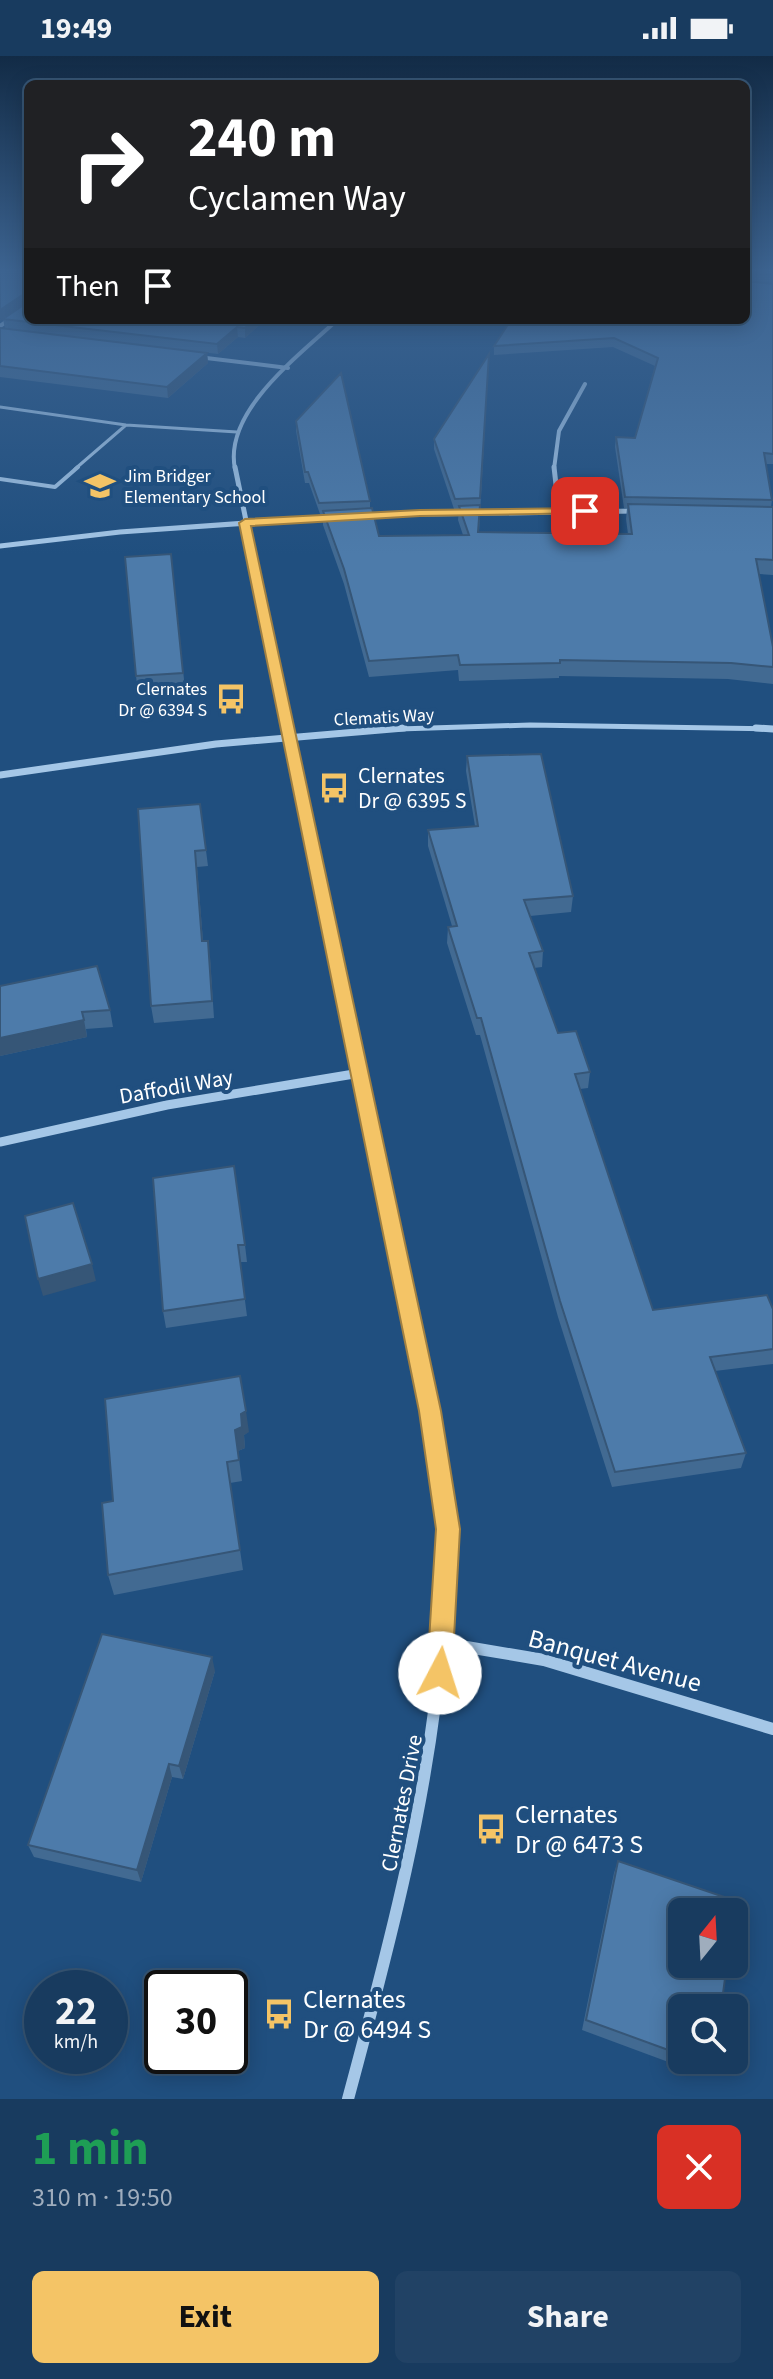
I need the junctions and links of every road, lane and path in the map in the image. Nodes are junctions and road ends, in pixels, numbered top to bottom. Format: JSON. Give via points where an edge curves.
{"nodes":[{"id":1,"x":250,"y":363,"type":"edge"},
{"id":2,"x":293,"y":363,"type":"edge"},
{"id":3,"x":288,"y":368,"type":"junction"},
{"id":4,"x":585,"y":384,"type":"dead end"},
{"id":5,"x":0,"y":407,"type":"edge"},
{"id":6,"x":126,"y":425,"type":"junction"},
{"id":7,"x":237,"y":432,"type":"junction"},
{"id":8,"x":0,"y":479,"type":"edge"},
{"id":9,"x":559,"y":511,"type":"junction"},
{"id":10,"x":651,"y":512,"type":"edge"},
{"id":11,"x":352,"y":516,"type":"edge"},
{"id":12,"x":339,"y":517,"type":"edge"},
{"id":13,"x":245,"y":523,"type":"junction"},
{"id":14,"x":0,"y":546,"type":"edge"},
{"id":15,"x":773,"y":729,"type":"edge"},
{"id":16,"x":289,"y":736,"type":"junction"},
{"id":17,"x":0,"y":775,"type":"edge"},
{"id":18,"x":360,"y":1073,"type":"junction"},
{"id":19,"x":0,"y":1142,"type":"edge"},
{"id":20,"x":443,"y":1643,"type":"junction"},
{"id":21,"x":773,"y":1729,"type":"edge"},
{"id":22,"x":348,"y":2099,"type":"edge"}],
"edges":[{"from":1,"to":3,"type":"street"},
{"from":2,"to":3,"type":"street"},
{"from":3,"to":7,"type":"street","via":[[250,408]]},
{"from":4,"to":9,"type":"street","via":[[553,444]]},
{"from":5,"to":6,"type":"lane"},
{"from":6,"to":7,"type":"lane"},
{"from":6,"to":8,"type":"lane","via":[[55,487]]},
{"from":7,"to":13,"type":"street","name":"Clernates Drive","via":[[233,458]]},
{"from":9,"to":10,"type":"street"},
{"from":9,"to":11,"type":"street"},
{"from":12,"to":13,"type":"street"},
{"from":13,"to":14,"type":"street"},
{"from":13,"to":16,"type":"street","name":"Clernates Drive"},
{"from":15,"to":16,"type":"street","name":"Clematis Way","via":[[589,724]]},
{"from":16,"to":17,"type":"street","name":"Clematis Way"},
{"from":16,"to":18,"type":"street","name":"Clernates Drive"},
{"from":18,"to":19,"type":"street","name":"Daffodil Way","via":[[167,1105]]},
{"from":18,"to":20,"type":"street","name":"Clernates Drive","via":[[424,1380],[448,1529]]},
{"from":20,"to":21,"type":"street","name":"Banquet Avenue","via":[[544,1660]]},
{"from":20,"to":22,"type":"street","name":"Clernates Drive","via":[[415,1836]]}]}
